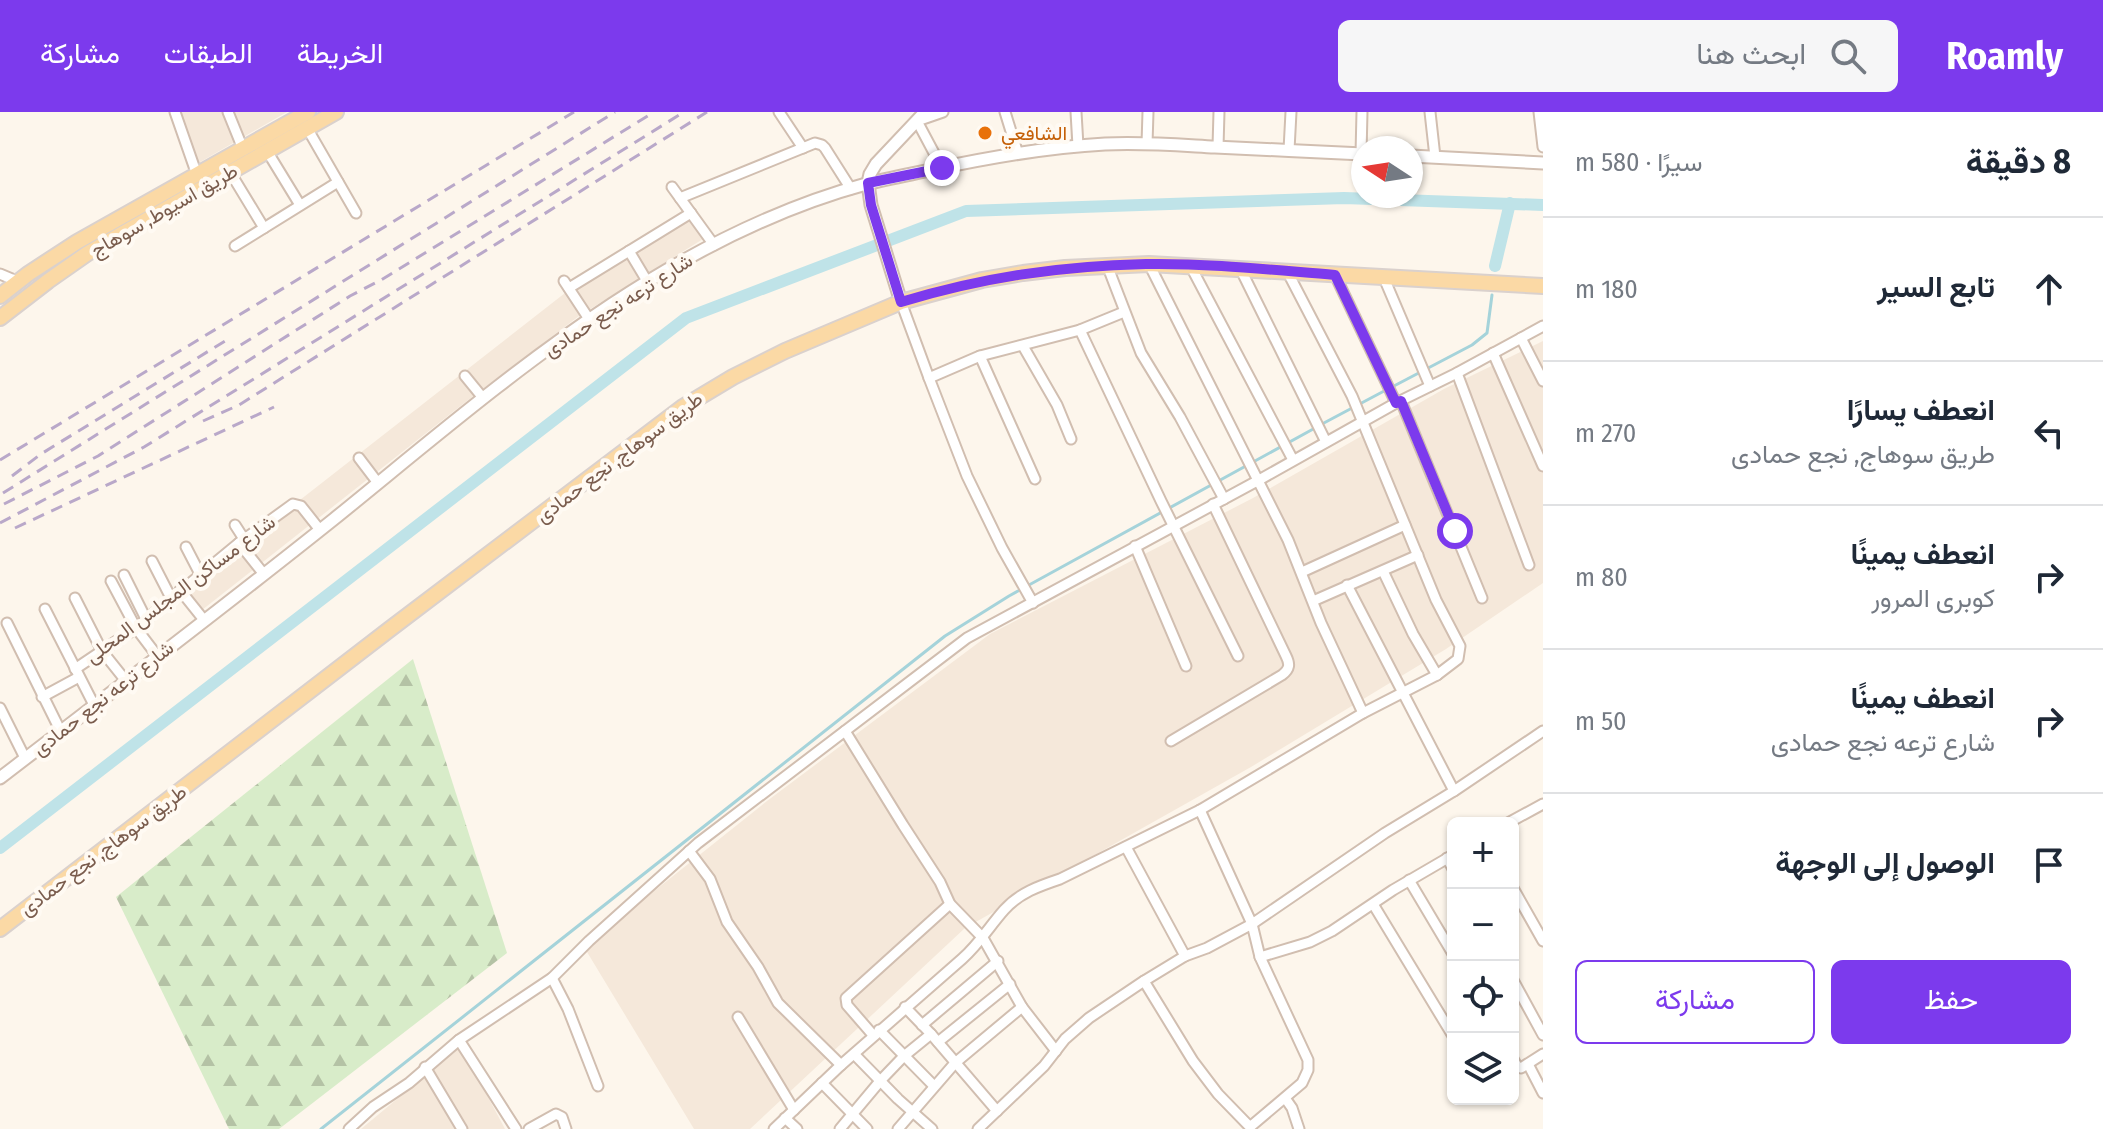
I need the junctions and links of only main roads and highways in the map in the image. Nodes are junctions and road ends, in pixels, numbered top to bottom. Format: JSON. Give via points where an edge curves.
{"nodes":[{"id":1,"x":308,"y":112,"type":"edge"},
{"id":2,"x":336,"y":112,"type":"edge"},
{"id":3,"x":284,"y":118,"type":"edge"},
{"id":4,"x":19,"y":282,"type":"junction"},
{"id":5,"x":1543,"y":286,"type":"edge"},
{"id":6,"x":28,"y":295,"type":"junction"},
{"id":7,"x":0,"y":296,"type":"edge"},
{"id":8,"x":0,"y":318,"type":"edge"},
{"id":9,"x":0,"y":929,"type":"edge"}],
"edges":[{"from":1,"to":3,"type":"main road","name":"طريق اسيوط, سوهاج"},
{"from":2,"to":6,"type":"main road","name":"طريق اسيوط, سوهاج","via":[[88,253]]},
{"from":3,"to":4,"type":"main road","name":"طريق اسيوط, سوهاج","via":[[243,149],[77,242]]},
{"from":4,"to":6,"type":"main road"},
{"from":4,"to":7,"type":"main road","name":"طريق اسيوط, سوهاج"},
{"from":5,"to":9,"type":"main road","name":"طريق سوهاج, نجع حمادى","via":[[1107,265],[982,280],[901,302],[785,351],[683,407]]},
{"from":6,"to":8,"type":"main road","name":"طريق اسيوط, سوهاج"}]}
